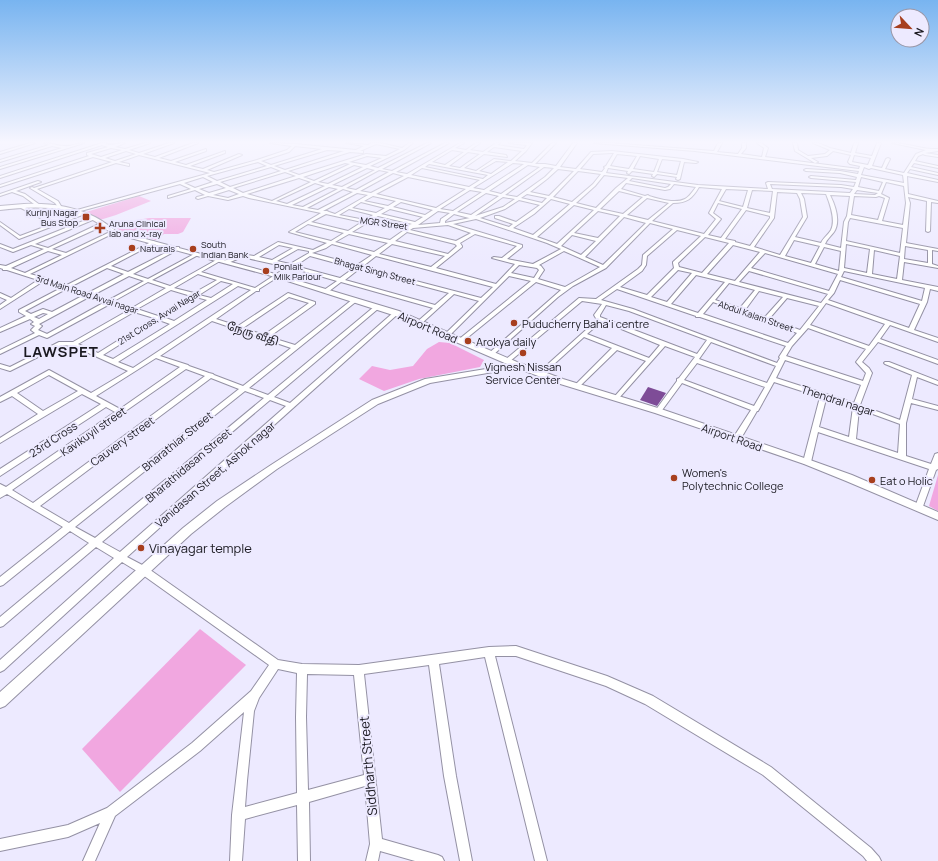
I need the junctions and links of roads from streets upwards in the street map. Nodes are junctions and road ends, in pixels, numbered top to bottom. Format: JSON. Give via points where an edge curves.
{"nodes":[{"id":1,"x":11,"y":183,"type":"edge"},
{"id":2,"x":36,"y":183,"type":"edge"},
{"id":3,"x":51,"y":183,"type":"edge"},
{"id":4,"x":181,"y":183,"type":"joint"},
{"id":5,"x":211,"y":183,"type":"edge"},
{"id":6,"x":218,"y":183,"type":"edge"},
{"id":7,"x":244,"y":183,"type":"edge"},
{"id":8,"x":277,"y":183,"type":"edge"},
{"id":9,"x":311,"y":183,"type":"edge"},
{"id":10,"x":320,"y":183,"type":"edge"},
{"id":11,"x":333,"y":183,"type":"edge"},
{"id":12,"x":352,"y":183,"type":"edge"},
{"id":13,"x":373,"y":183,"type":"edge"},
{"id":14,"x":393,"y":183,"type":"edge"},
{"id":15,"x":448,"y":183,"type":"edge"},
{"id":16,"x":479,"y":183,"type":"edge"},
{"id":17,"x":498,"y":183,"type":"edge"},
{"id":18,"x":519,"y":183,"type":"edge"},
{"id":19,"x":537,"y":183,"type":"edge"},
{"id":20,"x":565,"y":183,"type":"edge"},
{"id":21,"x":596,"y":183,"type":"edge"},
{"id":22,"x":624,"y":183,"type":"edge"},
{"id":23,"x":632,"y":183,"type":"edge"},
{"id":24,"x":675,"y":183,"type":"edge"},
{"id":25,"x":676,"y":183,"type":"edge"},
{"id":26,"x":769,"y":183,"type":"edge"},
{"id":27,"x":778,"y":183,"type":"edge"},
{"id":28,"x":857,"y":183,"type":"edge"},
{"id":29,"x":883,"y":183,"type":"edge"},
{"id":30,"x":896,"y":183,"type":"edge"},
{"id":31,"x":817,"y":184,"type":"junction"},
{"id":32,"x":329,"y":185,"type":"junction"},
{"id":33,"x":906,"y":185,"type":"joint"},
{"id":34,"x":27,"y":186,"type":"junction"},
{"id":35,"x":698,"y":186,"type":"junction"},
{"id":36,"x":0,"y":187,"type":"edge"},
{"id":37,"x":228,"y":188,"type":"junction"},
{"id":38,"x":343,"y":188,"type":"junction"},
{"id":39,"x":472,"y":188,"type":"junction"},
{"id":40,"x":725,"y":188,"type":"junction"},
{"id":41,"x":856,"y":188,"type":"junction"},
{"id":42,"x":34,"y":189,"type":"junction"},
{"id":43,"x":194,"y":189,"type":"junction"},
{"id":44,"x":617,"y":189,"type":"junction"},
{"id":45,"x":750,"y":189,"type":"junction"},
{"id":46,"x":772,"y":190,"type":"junction"},
{"id":47,"x":12,"y":191,"type":"junction"},
{"id":48,"x":486,"y":191,"type":"junction"},
{"id":49,"x":798,"y":191,"type":"junction"},
{"id":50,"x":357,"y":192,"type":"junction"},
{"id":51,"x":526,"y":192,"type":"junction"},
{"id":52,"x":825,"y":192,"type":"junction"},
{"id":53,"x":879,"y":193,"type":"junction"},
{"id":54,"x":852,"y":194,"type":"junction"},
{"id":55,"x":0,"y":195,"type":"edge"},
{"id":56,"x":209,"y":195,"type":"junction"},
{"id":57,"x":242,"y":195,"type":"junction"},
{"id":58,"x":371,"y":195,"type":"junction"},
{"id":59,"x":502,"y":195,"type":"junction"},
{"id":60,"x":906,"y":195,"type":"junction"},
{"id":61,"x":647,"y":196,"type":"junction"},
{"id":62,"x":169,"y":197,"type":"dead end"},
{"id":63,"x":198,"y":198,"type":"dead end"},
{"id":64,"x":518,"y":198,"type":"junction"},
{"id":65,"x":550,"y":198,"type":"junction"},
{"id":66,"x":929,"y":200,"type":"junction"},
{"id":67,"x":400,"y":201,"type":"junction"},
{"id":68,"x":271,"y":202,"type":"junction"},
{"id":69,"x":360,"y":202,"type":"junction"},
{"id":70,"x":672,"y":202,"type":"junction"},
{"id":71,"x":718,"y":202,"type":"junction"},
{"id":72,"x":938,"y":202,"type":"edge"},
{"id":73,"x":572,"y":203,"type":"junction"},
{"id":74,"x":543,"y":204,"type":"junction"},
{"id":75,"x":288,"y":205,"type":"junction"},
{"id":76,"x":20,"y":206,"type":"junction"},
{"id":77,"x":39,"y":206,"type":"junction"},
{"id":78,"x":59,"y":206,"type":"junction"},
{"id":79,"x":2,"y":207,"type":"edge"},
{"id":80,"x":304,"y":208,"type":"junction"},
{"id":81,"x":348,"y":208,"type":"junction"},
{"id":82,"x":388,"y":208,"type":"junction"},
{"id":83,"x":745,"y":208,"type":"junction"},
{"id":84,"x":597,"y":209,"type":"junction"},
{"id":85,"x":437,"y":210,"type":"junction"},
{"id":86,"x":320,"y":211,"type":"junction"},
{"id":87,"x":81,"y":212,"type":"junction"},
{"id":88,"x":327,"y":212,"type":"junction"},
{"id":89,"x":454,"y":213,"type":"junction"},
{"id":90,"x":336,"y":214,"type":"junction"},
{"id":91,"x":376,"y":215,"type":"junction"},
{"id":92,"x":773,"y":215,"type":"junction"},
{"id":93,"x":426,"y":216,"type":"junction"},
{"id":94,"x":623,"y":216,"type":"junction"},
{"id":95,"x":849,"y":216,"type":"junction"},
{"id":96,"x":474,"y":217,"type":"junction"},
{"id":97,"x":498,"y":217,"type":"dead end"},
{"id":98,"x":93,"y":218,"type":"junction"},
{"id":99,"x":366,"y":221,"type":"junction"},
{"id":100,"x":650,"y":222,"type":"junction"},
{"id":101,"x":880,"y":222,"type":"junction"},
{"id":102,"x":0,"y":223,"type":"edge"},
{"id":103,"x":308,"y":223,"type":"junction"},
{"id":104,"x":55,"y":224,"type":"junction"},
{"id":105,"x":103,"y":224,"type":"junction"},
{"id":106,"x":442,"y":224,"type":"junction"},
{"id":107,"x":448,"y":224,"type":"junction"},
{"id":108,"x":516,"y":224,"type":"junction"},
{"id":109,"x":415,"y":225,"type":"junction"},
{"id":110,"x":905,"y":227,"type":"junction"},
{"id":111,"x":677,"y":228,"type":"junction"},
{"id":112,"x":509,"y":229,"type":"junction"},
{"id":113,"x":407,"y":231,"type":"junction"},
{"id":114,"x":928,"y":231,"type":"dead end"},
{"id":115,"x":114,"y":232,"type":"junction"},
{"id":116,"x":348,"y":232,"type":"junction"},
{"id":117,"x":475,"y":232,"type":"junction"},
{"id":118,"x":572,"y":234,"type":"junction"},
{"id":119,"x":706,"y":235,"type":"junction"},
{"id":120,"x":534,"y":237,"type":"junction"},
{"id":121,"x":793,"y":238,"type":"junction"},
{"id":122,"x":599,"y":240,"type":"junction"},
{"id":123,"x":722,"y":240,"type":"junction"},
{"id":124,"x":153,"y":242,"type":"junction"},
{"id":125,"x":733,"y":242,"type":"junction"},
{"id":126,"x":844,"y":242,"type":"junction"},
{"id":127,"x":332,"y":243,"type":"junction"},
{"id":128,"x":392,"y":243,"type":"junction"},
{"id":129,"x":457,"y":243,"type":"junction"},
{"id":130,"x":0,"y":244,"type":"edge"},
{"id":131,"x":32,"y":244,"type":"junction"},
{"id":132,"x":904,"y":244,"type":"junction"},
{"id":133,"x":824,"y":245,"type":"junction"},
{"id":134,"x":558,"y":246,"type":"junction"},
{"id":135,"x":177,"y":248,"type":"junction"},
{"id":136,"x":296,"y":248,"type":"junction"},
{"id":137,"x":751,"y":248,"type":"junction"},
{"id":138,"x":872,"y":248,"type":"junction"},
{"id":139,"x":930,"y":248,"type":"junction"},
{"id":140,"x":48,"y":249,"type":"junction"},
{"id":141,"x":564,"y":249,"type":"junction"},
{"id":142,"x":843,"y":250,"type":"junction"},
{"id":143,"x":938,"y":250,"type":"edge"},
{"id":144,"x":764,"y":251,"type":"junction"},
{"id":145,"x":311,"y":252,"type":"junction"},
{"id":146,"x":196,"y":254,"type":"junction"},
{"id":147,"x":377,"y":254,"type":"junction"},
{"id":148,"x":66,"y":255,"type":"junction"},
{"id":149,"x":448,"y":255,"type":"junction"},
{"id":150,"x":782,"y":256,"type":"junction"},
{"id":151,"x":582,"y":257,"type":"junction"},
{"id":152,"x":902,"y":257,"type":"junction"},
{"id":153,"x":255,"y":258,"type":"junction"},
{"id":154,"x":494,"y":258,"type":"dead end"},
{"id":155,"x":218,"y":260,"type":"junction"},
{"id":156,"x":503,"y":260,"type":"junction"},
{"id":157,"x":226,"y":262,"type":"junction"},
{"id":158,"x":272,"y":262,"type":"junction"},
{"id":159,"x":518,"y":263,"type":"junction"},
{"id":160,"x":812,"y":265,"type":"junction"},
{"id":161,"x":0,"y":266,"type":"edge"},
{"id":162,"x":106,"y":266,"type":"junction"},
{"id":163,"x":291,"y":266,"type":"junction"},
{"id":164,"x":534,"y":266,"type":"junction"},
{"id":165,"x":930,"y":266,"type":"junction"},
{"id":166,"x":359,"y":267,"type":"junction"},
{"id":167,"x":604,"y":267,"type":"junction"},
{"id":168,"x":938,"y":267,"type":"edge"},
{"id":169,"x":6,"y":268,"type":"junction"},
{"id":170,"x":432,"y":268,"type":"junction"},
{"id":171,"x":677,"y":268,"type":"junction"},
{"id":172,"x":748,"y":269,"type":"junction"},
{"id":173,"x":0,"y":271,"type":"edge"},
{"id":174,"x":198,"y":272,"type":"junction"},
{"id":175,"x":695,"y":273,"type":"junction"},
{"id":176,"x":840,"y":273,"type":"junction"},
{"id":177,"x":26,"y":274,"type":"junction"},
{"id":178,"x":127,"y":274,"type":"junction"},
{"id":179,"x":508,"y":274,"type":"junction"},
{"id":180,"x":703,"y":275,"type":"junction"},
{"id":181,"x":869,"y":275,"type":"junction"},
{"id":182,"x":277,"y":276,"type":"junction"},
{"id":183,"x":43,"y":279,"type":"junction"},
{"id":184,"x":221,"y":279,"type":"junction"},
{"id":185,"x":147,"y":280,"type":"junction"},
{"id":186,"x":341,"y":280,"type":"junction"},
{"id":187,"x":535,"y":280,"type":"junction"},
{"id":188,"x":728,"y":281,"type":"junction"},
{"id":189,"x":899,"y":281,"type":"junction"},
{"id":190,"x":736,"y":283,"type":"junction"},
{"id":191,"x":237,"y":284,"type":"junction"},
{"id":192,"x":497,"y":286,"type":"junction"},
{"id":193,"x":616,"y":287,"type":"junction"},
{"id":194,"x":928,"y":287,"type":"junction"},
{"id":195,"x":66,"y":288,"type":"junction"},
{"id":196,"x":170,"y":288,"type":"junction"},
{"id":197,"x":565,"y":289,"type":"junction"},
{"id":198,"x":758,"y":289,"type":"junction"},
{"id":199,"x":938,"y":289,"type":"edge"},
{"id":200,"x":256,"y":290,"type":"junction"},
{"id":201,"x":326,"y":291,"type":"junction"},
{"id":202,"x":453,"y":292,"type":"junction"},
{"id":203,"x":831,"y":293,"type":"junction"},
{"id":204,"x":88,"y":294,"type":"junction"},
{"id":205,"x":0,"y":295,"type":"edge"},
{"id":206,"x":195,"y":295,"type":"junction"},
{"id":207,"x":786,"y":296,"type":"junction"},
{"id":208,"x":647,"y":298,"type":"junction"},
{"id":209,"x":11,"y":300,"type":"junction"},
{"id":210,"x":212,"y":300,"type":"junction"},
{"id":211,"x":355,"y":300,"type":"junction"},
{"id":212,"x":482,"y":300,"type":"junction"},
{"id":213,"x":711,"y":300,"type":"junction"},
{"id":214,"x":597,"y":301,"type":"junction"},
{"id":215,"x":110,"y":302,"type":"junction"},
{"id":216,"x":605,"y":302,"type":"junction"},
{"id":217,"x":823,"y":303,"type":"junction"},
{"id":218,"x":923,"y":303,"type":"junction"},
{"id":219,"x":667,"y":305,"type":"junction"},
{"id":220,"x":0,"y":307,"type":"edge"},
{"id":221,"x":377,"y":307,"type":"junction"},
{"id":222,"x":436,"y":307,"type":"junction"},
{"id":223,"x":134,"y":309,"type":"junction"},
{"id":224,"x":741,"y":311,"type":"junction"},
{"id":225,"x":396,"y":313,"type":"junction"},
{"id":226,"x":52,"y":314,"type":"junction"},
{"id":227,"x":698,"y":316,"type":"junction"},
{"id":228,"x":30,"y":317,"type":"junction"},
{"id":229,"x":158,"y":318,"type":"junction"},
{"id":230,"x":211,"y":319,"type":"junction"},
{"id":231,"x":601,"y":319,"type":"junction"},
{"id":232,"x":766,"y":320,"type":"junction"},
{"id":233,"x":39,"y":322,"type":"junction"},
{"id":234,"x":174,"y":323,"type":"junction"},
{"id":235,"x":419,"y":323,"type":"junction"},
{"id":236,"x":889,"y":323,"type":"junction"},
{"id":237,"x":807,"y":326,"type":"junction"},
{"id":238,"x":239,"y":328,"type":"junction"},
{"id":239,"x":0,"y":330,"type":"edge"},
{"id":240,"x":911,"y":330,"type":"junction"},
{"id":241,"x":801,"y":332,"type":"junction"},
{"id":242,"x":38,"y":333,"type":"junction"},
{"id":243,"x":584,"y":334,"type":"junction"},
{"id":244,"x":447,"y":335,"type":"junction"},
{"id":245,"x":47,"y":336,"type":"junction"},
{"id":246,"x":265,"y":337,"type":"junction"},
{"id":247,"x":876,"y":339,"type":"junction"},
{"id":248,"x":710,"y":340,"type":"junction"},
{"id":249,"x":938,"y":340,"type":"edge"},
{"id":250,"x":460,"y":341,"type":"junction"},
{"id":251,"x":61,"y":342,"type":"junction"},
{"id":252,"x":74,"y":344,"type":"junction"},
{"id":253,"x":664,"y":344,"type":"junction"},
{"id":254,"x":789,"y":345,"type":"junction"},
{"id":255,"x":295,"y":347,"type":"junction"},
{"id":256,"x":616,"y":347,"type":"junction"},
{"id":257,"x":870,"y":348,"type":"junction"},
{"id":258,"x":0,"y":352,"type":"edge"},
{"id":259,"x":491,"y":354,"type":"junction"},
{"id":260,"x":98,"y":355,"type":"junction"},
{"id":261,"x":156,"y":356,"type":"junction"},
{"id":262,"x":782,"y":357,"type":"junction"},
{"id":263,"x":696,"y":358,"type":"junction"},
{"id":264,"x":649,"y":360,"type":"junction"},
{"id":265,"x":113,"y":362,"type":"junction"},
{"id":266,"x":938,"y":362,"type":"edge"},
{"id":267,"x":511,"y":363,"type":"junction"},
{"id":268,"x":887,"y":363,"type":"dead end"},
{"id":269,"x":778,"y":365,"type":"junction"},
{"id":270,"x":0,"y":366,"type":"edge"},
{"id":271,"x":186,"y":366,"type":"junction"},
{"id":272,"x":133,"y":371,"type":"junction"},
{"id":273,"x":540,"y":374,"type":"junction"},
{"id":274,"x":915,"y":374,"type":"junction"},
{"id":275,"x":211,"y":375,"type":"junction"},
{"id":276,"x":772,"y":379,"type":"junction"},
{"id":277,"x":680,"y":380,"type":"junction"},
{"id":278,"x":938,"y":383,"type":"edge"},
{"id":279,"x":865,"y":384,"type":"junction"},
{"id":280,"x":578,"y":385,"type":"junction"},
{"id":281,"x":769,"y":386,"type":"junction"},
{"id":282,"x":243,"y":388,"type":"junction"},
{"id":283,"x":82,"y":391,"type":"junction"},
{"id":284,"x":12,"y":393,"type":"junction"},
{"id":285,"x":824,"y":395,"type":"junction"},
{"id":286,"x":91,"y":396,"type":"junction"},
{"id":287,"x":269,"y":397,"type":"junction"},
{"id":288,"x":616,"y":397,"type":"junction"},
{"id":289,"x":0,"y":400,"type":"edge"},
{"id":290,"x":908,"y":400,"type":"junction"},
{"id":291,"x":106,"y":404,"type":"junction"},
{"id":292,"x":292,"y":406,"type":"junction"},
{"id":293,"x":856,"y":406,"type":"junction"},
{"id":294,"x":938,"y":408,"type":"edge"},
{"id":295,"x":756,"y":409,"type":"junction"},
{"id":296,"x":658,"y":411,"type":"junction"},
{"id":297,"x":120,"y":412,"type":"junction"},
{"id":298,"x":44,"y":414,"type":"junction"},
{"id":299,"x":903,"y":423,"type":"junction"},
{"id":300,"x":815,"y":428,"type":"junction"},
{"id":301,"x":737,"y":438,"type":"junction"},
{"id":302,"x":0,"y":441,"type":"edge"},
{"id":303,"x":852,"y":441,"type":"junction"},
{"id":304,"x":938,"y":456,"type":"edge"},
{"id":305,"x":902,"y":457,"type":"junction"},
{"id":306,"x":807,"y":462,"type":"junction"},
{"id":307,"x":935,"y":468,"type":"junction"},
{"id":308,"x":0,"y":473,"type":"edge"},
{"id":309,"x":2,"y":491,"type":"edge"},
{"id":310,"x":33,"y":507,"type":"junction"},
{"id":311,"x":919,"y":507,"type":"junction"},
{"id":312,"x":938,"y":516,"type":"edge"},
{"id":313,"x":68,"y":528,"type":"junction"},
{"id":314,"x":95,"y":542,"type":"junction"},
{"id":315,"x":121,"y":557,"type":"junction"},
{"id":316,"x":143,"y":570,"type":"junction"},
{"id":317,"x":0,"y":582,"type":"edge"},
{"id":318,"x":0,"y":623,"type":"edge"},
{"id":319,"x":489,"y":652,"type":"junction"},
{"id":320,"x":433,"y":659,"type":"junction"},
{"id":321,"x":276,"y":664,"type":"junction"},
{"id":322,"x":0,"y":667,"type":"edge"},
{"id":323,"x":302,"y":669,"type":"junction"},
{"id":324,"x":359,"y":670,"type":"junction"},
{"id":325,"x":255,"y":695,"type":"junction"},
{"id":326,"x":0,"y":701,"type":"edge"},
{"id":327,"x":370,"y":779,"type":"junction"},
{"id":328,"x":304,"y":798,"type":"junction"},
{"id":329,"x":111,"y":812,"type":"junction"},
{"id":330,"x":238,"y":815,"type":"junction"},
{"id":331,"x":376,"y":844,"type":"junction"},
{"id":332,"x":0,"y":845,"type":"edge"},
{"id":333,"x":89,"y":861,"type":"edge"},
{"id":334,"x":236,"y":861,"type":"edge"},
{"id":335,"x":304,"y":861,"type":"edge"},
{"id":336,"x":372,"y":861,"type":"edge"},
{"id":337,"x":438,"y":861,"type":"edge"},
{"id":338,"x":466,"y":861,"type":"edge"},
{"id":339,"x":541,"y":861,"type":"edge"},
{"id":340,"x":875,"y":861,"type":"edge"}],
"edges":[{"from":1,"to":36,"type":"street"},
{"from":2,"to":34,"type":"street"},
{"from":3,"to":42,"type":"street"},
{"from":4,"to":43,"type":"street"},
{"from":4,"to":87,"type":"street"},
{"from":5,"to":43,"type":"street"},
{"from":6,"to":37,"type":"street","name":"MGR Street"},
{"from":7,"to":37,"type":"street"},
{"from":8,"to":57,"type":"street"},
{"from":9,"to":68,"type":"street"},
{"from":10,"to":32,"type":"street"},
{"from":11,"to":32,"type":"street"},
{"from":12,"to":38,"type":"street"},
{"from":13,"to":50,"type":"street"},
{"from":14,"to":58,"type":"street"},
{"from":15,"to":39,"type":"street"},
{"from":16,"to":39,"type":"street"},
{"from":17,"to":48,"type":"street"},
{"from":18,"to":59,"type":"street"},
{"from":19,"to":51,"type":"street","name":"MGR Street"},
{"from":20,"to":65,"type":"street"},
{"from":21,"to":73,"type":"street"},
{"from":22,"to":44,"type":"street"},
{"from":23,"to":24,"type":"street","via":[[665,189]]},
{"from":25,"to":35,"type":"street"},
{"from":26,"to":46,"type":"street"},
{"from":27,"to":31,"type":"street"},
{"from":28,"to":41,"type":"street"},
{"from":29,"to":53,"type":"street"},
{"from":30,"to":33,"type":"street"},
{"from":31,"to":41,"type":"street"},
{"from":31,"to":52,"type":"street"},
{"from":32,"to":38,"type":"street"},
{"from":32,"to":75,"type":"street"},
{"from":33,"to":60,"type":"street"},
{"from":34,"to":42,"type":"street"},
{"from":34,"to":47,"type":"street"},
{"from":35,"to":40,"type":"street"},
{"from":35,"to":70,"type":"street","via":[[685,200]]},
{"from":36,"to":47,"type":"street"},
{"from":37,"to":56,"type":"street"},
{"from":37,"to":57,"type":"street","name":"MGR Street"},
{"from":38,"to":50,"type":"street"},
{"from":38,"to":80,"type":"street"},
{"from":39,"to":48,"type":"street"},
{"from":39,"to":85,"type":"street"},
{"from":40,"to":45,"type":"street"},
{"from":40,"to":71,"type":"street"},
{"from":41,"to":53,"type":"street"},
{"from":41,"to":54,"type":"street"},
{"from":42,"to":78,"type":"street","via":[[57,202]]},
{"from":43,"to":56,"type":"street"},
{"from":43,"to":62,"type":"street"},
{"from":44,"to":61,"type":"street"},
{"from":44,"to":84,"type":"street"},
{"from":45,"to":46,"type":"street"},
{"from":45,"to":83,"type":"street"},
{"from":46,"to":49,"type":"street"},
{"from":46,"to":92,"type":"street"},
{"from":47,"to":55,"type":"street"},
{"from":47,"to":77,"type":"street"},
{"from":48,"to":59,"type":"street"},
{"from":48,"to":89,"type":"street"},
{"from":49,"to":52,"type":"street"},
{"from":49,"to":121,"type":"street","via":[[805,217]]},
{"from":50,"to":58,"type":"street"},
{"from":50,"to":86,"type":"street"},
{"from":51,"to":64,"type":"street","name":"MGR Street"},
{"from":51,"to":65,"type":"street"},
{"from":52,"to":54,"type":"street"},
{"from":52,"to":133,"type":"street","via":[[831,200],[834,228]]},
{"from":53,"to":54,"type":"street"},
{"from":53,"to":101,"type":"street","via":[[887,198]]},
{"from":54,"to":95,"type":"street"},
{"from":56,"to":57,"type":"street","via":[[228,199]]},
{"from":56,"to":63,"type":"street"},
{"from":57,"to":68,"type":"street","name":"MGR Street"},
{"from":58,"to":67,"type":"street"},
{"from":58,"to":69,"type":"street"},
{"from":59,"to":64,"type":"street"},
{"from":59,"to":96,"type":"street"},
{"from":60,"to":66,"type":"street"},
{"from":60,"to":110,"type":"street","via":[[908,203]]},
{"from":61,"to":70,"type":"street"},
{"from":61,"to":94,"type":"street"},
{"from":64,"to":74,"type":"street"},
{"from":64,"to":96,"type":"street","name":"MGR Street","via":[[504,208]]},
{"from":65,"to":73,"type":"street"},
{"from":65,"to":74,"type":"street"},
{"from":66,"to":72,"type":"street"},
{"from":66,"to":114,"type":"street"},
{"from":67,"to":82,"type":"street"},
{"from":67,"to":85,"type":"street"},
{"from":68,"to":75,"type":"street","name":"MGR Street"},
{"from":69,"to":81,"type":"street"},
{"from":69,"to":82,"type":"street"},
{"from":70,"to":100,"type":"street"},
{"from":71,"to":83,"type":"street"},
{"from":71,"to":119,"type":"street","via":[[711,213],[719,219]]},
{"from":73,"to":84,"type":"street"},
{"from":73,"to":120,"type":"street"},
{"from":74,"to":108,"type":"street"},
{"from":75,"to":80,"type":"street","name":"MGR Street"},
{"from":76,"to":77,"type":"street","name":"Airport Road"},
{"from":76,"to":79,"type":"street","name":"Airport Road"},
{"from":76,"to":104,"type":"street"},
{"from":77,"to":78,"type":"street","name":"Airport Road"},
{"from":78,"to":87,"type":"street","name":"Airport Road"},
{"from":80,"to":86,"type":"street","name":"MGR Street"},
{"from":81,"to":90,"type":"street"},
{"from":81,"to":91,"type":"street"},
{"from":82,"to":91,"type":"street"},
{"from":82,"to":93,"type":"street"},
{"from":83,"to":92,"type":"street"},
{"from":83,"to":123,"type":"street"},
{"from":84,"to":94,"type":"street"},
{"from":84,"to":118,"type":"street"},
{"from":85,"to":89,"type":"street"},
{"from":85,"to":93,"type":"street"},
{"from":86,"to":88,"type":"street","name":"MGR Street"},
{"from":87,"to":98,"type":"street","name":"Airport Road"},
{"from":87,"to":104,"type":"street"},
{"from":88,"to":90,"type":"street","name":"MGR Street"},
{"from":88,"to":103,"type":"street"},
{"from":89,"to":96,"type":"street"},
{"from":89,"to":106,"type":"street","via":[[443,220]]},
{"from":90,"to":99,"type":"street","name":"MGR Street"},
{"from":91,"to":99,"type":"street"},
{"from":91,"to":109,"type":"street"},
{"from":92,"to":137,"type":"street"},
{"from":93,"to":109,"type":"street"},
{"from":94,"to":100,"type":"street"},
{"from":94,"to":122,"type":"street"},
{"from":95,"to":101,"type":"street"},
{"from":95,"to":126,"type":"street"},
{"from":96,"to":107,"type":"street","name":"MGR Street"},
{"from":96,"to":112,"type":"street"},
{"from":97,"to":108,"type":"street"},
{"from":98,"to":105,"type":"street","name":"Airport Road"},
{"from":98,"to":131,"type":"street"},
{"from":99,"to":109,"type":"street","name":"MGR Street","via":[[395,226]]},
{"from":99,"to":116,"type":"street"},
{"from":100,"to":111,"type":"street"},
{"from":100,"to":167,"type":"street"},
{"from":101,"to":110,"type":"street"},
{"from":102,"to":104,"type":"street","via":[[18,238]]},
{"from":103,"to":116,"type":"street"},
{"from":103,"to":127,"type":"street","via":[[291,232]]},
{"from":105,"to":115,"type":"street","name":"Airport Road"},
{"from":105,"to":140,"type":"street"},
{"from":106,"to":107,"type":"street","name":"MGR Street"},
{"from":106,"to":109,"type":"street","name":"MGR Street"},
{"from":107,"to":117,"type":"street"},
{"from":108,"to":112,"type":"street"},
{"from":109,"to":113,"type":"street"},
{"from":110,"to":132,"type":"street"},
{"from":111,"to":119,"type":"street"},
{"from":111,"to":193,"type":"street","via":[[645,256],[644,265],[640,270]]},
{"from":112,"to":120,"type":"street"},
{"from":113,"to":128,"type":"street"},
{"from":113,"to":129,"type":"street"},
{"from":115,"to":124,"type":"street","name":"Airport Road"},
{"from":115,"to":148,"type":"street"},
{"from":116,"to":127,"type":"street"},
{"from":116,"to":128,"type":"street"},
{"from":117,"to":129,"type":"street"},
{"from":117,"to":156,"type":"street","via":[[520,246]]},
{"from":118,"to":122,"type":"street"},
{"from":118,"to":134,"type":"street"},
{"from":119,"to":123,"type":"street"},
{"from":119,"to":171,"type":"street","via":[[675,263]]},
{"from":120,"to":134,"type":"street"},
{"from":121,"to":133,"type":"street"},
{"from":121,"to":150,"type":"street"},
{"from":122,"to":151,"type":"street"},
{"from":123,"to":125,"type":"street"},
{"from":124,"to":135,"type":"street","name":"Airport Road"},
{"from":124,"to":162,"type":"street"},
{"from":125,"to":137,"type":"street"},
{"from":125,"to":180,"type":"street"},
{"from":126,"to":138,"type":"street"},
{"from":126,"to":142,"type":"street"},
{"from":127,"to":145,"type":"street"},
{"from":127,"to":147,"type":"street"},
{"from":128,"to":147,"type":"street"},
{"from":128,"to":149,"type":"street"},
{"from":129,"to":149,"type":"street","via":[[460,246]]},
{"from":130,"to":131,"type":"street","via":[[13,251]]},
{"from":131,"to":140,"type":"street"},
{"from":132,"to":139,"type":"street"},
{"from":132,"to":152,"type":"street"},
{"from":133,"to":142,"type":"street"},
{"from":133,"to":160,"type":"street"},
{"from":134,"to":141,"type":"street"},
{"from":135,"to":146,"type":"street","name":"Airport Road"},
{"from":135,"to":178,"type":"street"},
{"from":136,"to":145,"type":"street","name":"Bhagat Singh Street"},
{"from":136,"to":153,"type":"street","name":"Bhagat Singh Street","via":[[278,243]]},
{"from":136,"to":158,"type":"street"},
{"from":137,"to":144,"type":"street"},
{"from":138,"to":152,"type":"street"},
{"from":138,"to":181,"type":"street"},
{"from":139,"to":143,"type":"street"},
{"from":139,"to":165,"type":"street"},
{"from":140,"to":148,"type":"street"},
{"from":140,"to":169,"type":"street"},
{"from":141,"to":151,"type":"street"},
{"from":141,"to":164,"type":"street"},
{"from":142,"to":176,"type":"street"},
{"from":144,"to":150,"type":"street"},
{"from":144,"to":172,"type":"street"},
{"from":145,"to":163,"type":"street"},
{"from":145,"to":166,"type":"street","name":"Bhagat Singh Street"},
{"from":146,"to":155,"type":"street","name":"Airport Road"},
{"from":146,"to":185,"type":"street"},
{"from":147,"to":166,"type":"street"},
{"from":147,"to":170,"type":"street"},
{"from":148,"to":177,"type":"street"},
{"from":149,"to":170,"type":"street"},
{"from":150,"to":160,"type":"street"},
{"from":151,"to":167,"type":"street"},
{"from":152,"to":165,"type":"street"},
{"from":152,"to":189,"type":"street"},
{"from":153,"to":157,"type":"street","via":[[241,255]]},
{"from":153,"to":158,"type":"street"},
{"from":154,"to":156,"type":"street"},
{"from":155,"to":157,"type":"street","name":"Airport Road"},
{"from":155,"to":174,"type":"street"},
{"from":156,"to":159,"type":"street"},
{"from":157,"to":182,"type":"street","name":"Airport Road"},
{"from":158,"to":163,"type":"street"},
{"from":159,"to":164,"type":"street"},
{"from":159,"to":179,"type":"street"},
{"from":160,"to":176,"type":"street"},
{"from":161,"to":169,"type":"street","name":"3rd Main Road Avvai nagar"},
{"from":162,"to":178,"type":"street"},
{"from":162,"to":195,"type":"street"},
{"from":163,"to":182,"type":"street"},
{"from":163,"to":186,"type":"street"},
{"from":164,"to":187,"type":"street","via":[[542,270]]},
{"from":165,"to":168,"type":"street"},
{"from":166,"to":186,"type":"street"},
{"from":166,"to":202,"type":"street","name":"Bhagat Singh Street"},
{"from":167,"to":197,"type":"street"},
{"from":169,"to":173,"type":"street"},
{"from":169,"to":177,"type":"street","name":"3rd Main Road Avvai nagar"},
{"from":170,"to":192,"type":"street"},
{"from":171,"to":175,"type":"street"},
{"from":171,"to":208,"type":"street"},
{"from":172,"to":190,"type":"street"},
{"from":172,"to":203,"type":"street"},
{"from":174,"to":184,"type":"street"},
{"from":174,"to":196,"type":"street"},
{"from":175,"to":180,"type":"street"},
{"from":175,"to":219,"type":"street"},
{"from":176,"to":181,"type":"street"},
{"from":176,"to":203,"type":"street"},
{"from":176,"to":218,"type":"street"},
{"from":177,"to":183,"type":"street","name":"3rd Main Road Avvai nagar"},
{"from":178,"to":185,"type":"street"},
{"from":178,"to":204,"type":"street"},
{"from":179,"to":187,"type":"street"},
{"from":179,"to":192,"type":"street"},
{"from":180,"to":188,"type":"street"},
{"from":181,"to":189,"type":"street"},
{"from":182,"to":200,"type":"street"},
{"from":182,"to":201,"type":"street","name":"Airport Road"},
{"from":183,"to":195,"type":"street","name":"3rd Main Road Avvai nagar"},
{"from":183,"to":209,"type":"street"},
{"from":184,"to":191,"type":"street"},
{"from":184,"to":206,"type":"street","name":"21st Cross, Avvai Nagar"},
{"from":185,"to":196,"type":"street"},
{"from":185,"to":215,"type":"street"},
{"from":186,"to":201,"type":"street"},
{"from":186,"to":222,"type":"street"},
{"from":187,"to":197,"type":"street"},
{"from":187,"to":250,"type":"street"},
{"from":188,"to":190,"type":"street"},
{"from":188,"to":213,"type":"street"},
{"from":189,"to":194,"type":"street"},
{"from":190,"to":198,"type":"street"},
{"from":191,"to":200,"type":"street"},
{"from":191,"to":210,"type":"street"},
{"from":192,"to":212,"type":"street"},
{"from":193,"to":208,"type":"street"},
{"from":193,"to":214,"type":"street"},
{"from":194,"to":199,"type":"street"},
{"from":194,"to":218,"type":"street"},
{"from":195,"to":204,"type":"street","name":"3rd Main Road Avvai nagar"},
{"from":195,"to":228,"type":"street","via":[[21,311]]},
{"from":196,"to":206,"type":"street"},
{"from":196,"to":223,"type":"street"},
{"from":197,"to":259,"type":"street"},
{"from":198,"to":207,"type":"street"},
{"from":198,"to":224,"type":"street"},
{"from":200,"to":230,"type":"street"},
{"from":201,"to":211,"type":"street","name":"Airport Road"},
{"from":202,"to":212,"type":"street","name":"Bhagat Singh Street"},
{"from":202,"to":222,"type":"street"},
{"from":203,"to":217,"type":"street"},
{"from":204,"to":215,"type":"street","name":"3rd Main Road Avvai nagar"},
{"from":204,"to":226,"type":"street"},
{"from":205,"to":209,"type":"street"},
{"from":206,"to":210,"type":"street"},
{"from":206,"to":229,"type":"street","name":"21st Cross, Avvai Nagar"},
{"from":207,"to":217,"type":"street"},
{"from":207,"to":232,"type":"street"},
{"from":208,"to":219,"type":"street"},
{"from":209,"to":220,"type":"street"},
{"from":210,"to":234,"type":"street"},
{"from":211,"to":221,"type":"street","name":"Airport Road"},
{"from":211,"to":255,"type":"street","name":"Bharathiar Street"},
{"from":212,"to":244,"type":"street"},
{"from":213,"to":224,"type":"street","name":"Abdul Kalam Street"},
{"from":213,"to":227,"type":"street"},
{"from":214,"to":216,"type":"street"},
{"from":214,"to":267,"type":"street","via":[[581,299]]},
{"from":215,"to":223,"type":"street","name":"3rd Main Road Avvai nagar"},
{"from":215,"to":245,"type":"street"},
{"from":216,"to":231,"type":"street","via":[[597,315]]},
{"from":216,"to":248,"type":"street"},
{"from":217,"to":236,"type":"street"},
{"from":217,"to":237,"type":"street"},
{"from":218,"to":240,"type":"street"},
{"from":219,"to":227,"type":"street"},
{"from":221,"to":225,"type":"street","name":"Airport Road"},
{"from":221,"to":287,"type":"street","name":"Bharathidasan Street"},
{"from":222,"to":235,"type":"street"},
{"from":223,"to":229,"type":"street","name":"3rd Main Road Avvai nagar"},
{"from":223,"to":252,"type":"street"},
{"from":224,"to":232,"type":"street","name":"Abdul Kalam Street"},
{"from":225,"to":235,"type":"street","name":"Airport Road"},
{"from":225,"to":292,"type":"street","name":"Vanidasan Street, Ashok nagar"},
{"from":226,"to":228,"type":"street","via":[[43,311]]},
{"from":226,"to":233,"type":"street"},
{"from":227,"to":254,"type":"street"},
{"from":228,"to":233,"type":"street"},
{"from":228,"to":239,"type":"street"},
{"from":229,"to":234,"type":"street","name":"3rd Main Road Avvai nagar"},
{"from":229,"to":260,"type":"street","name":"21st Cross, Avvai Nagar"},
{"from":230,"to":238,"type":"street","name":"நேரு வீதி"},
{"from":230,"to":261,"type":"street"},
{"from":231,"to":243,"type":"street"},
{"from":231,"to":253,"type":"street"},
{"from":232,"to":241,"type":"street","name":"Abdul Kalam Street"},
{"from":233,"to":242,"type":"street","via":[[34,324],[39,326],[34,330]]},
{"from":234,"to":265,"type":"street"},
{"from":235,"to":244,"type":"street","name":"Airport Road"},
{"from":236,"to":240,"type":"street"},
{"from":236,"to":247,"type":"street"},
{"from":237,"to":241,"type":"street"},
{"from":237,"to":257,"type":"street"},
{"from":238,"to":246,"type":"street","name":"நேரு வீதி"},
{"from":238,"to":246,"type":"street","via":[[288,295],[313,303]]},
{"from":240,"to":249,"type":"street"},
{"from":241,"to":254,"type":"street"},
{"from":242,"to":245,"type":"street"},
{"from":242,"to":258,"type":"street"},
{"from":243,"to":256,"type":"street"},
{"from":243,"to":273,"type":"street"},
{"from":244,"to":250,"type":"street","name":"Airport Road"},
{"from":245,"to":251,"type":"street"},
{"from":246,"to":255,"type":"street","name":"நேரு வீதி"},
{"from":247,"to":257,"type":"street"},
{"from":247,"to":266,"type":"street"},
{"from":248,"to":263,"type":"street"},
{"from":248,"to":269,"type":"street"},
{"from":250,"to":259,"type":"street","name":"Airport Road"},
{"from":251,"to":252,"type":"street"},
{"from":251,"to":270,"type":"street","via":[[13,368]]},
{"from":252,"to":260,"type":"street"},
{"from":253,"to":263,"type":"street"},
{"from":253,"to":264,"type":"street"},
{"from":254,"to":262,"type":"street"},
{"from":255,"to":282,"type":"street","name":"Bharathiar Street"},
{"from":256,"to":264,"type":"street"},
{"from":256,"to":280,"type":"street"},
{"from":257,"to":279,"type":"street","via":[[859,362],[869,372]]},
{"from":259,"to":267,"type":"street","name":"Airport Road"},
{"from":260,"to":265,"type":"street"},
{"from":261,"to":271,"type":"street"},
{"from":261,"to":272,"type":"street"},
{"from":262,"to":269,"type":"street"},
{"from":262,"to":279,"type":"street"},
{"from":263,"to":277,"type":"street"},
{"from":263,"to":281,"type":"street"},
{"from":264,"to":288,"type":"street"},
{"from":265,"to":272,"type":"street"},
{"from":267,"to":273,"type":"street","name":"Airport Road"},
{"from":267,"to":316,"type":"street","via":[[499,369],[428,381],[375,402],[221,504]]},
{"from":268,"to":274,"type":"street"},
{"from":269,"to":276,"type":"street"},
{"from":271,"to":275,"type":"street"},
{"from":271,"to":297,"type":"street","name":"Kavikuyil street"},
{"from":272,"to":286,"type":"street"},
{"from":273,"to":280,"type":"street","name":"Airport Road"},
{"from":274,"to":278,"type":"street"},
{"from":274,"to":290,"type":"street"},
{"from":275,"to":282,"type":"street"},
{"from":275,"to":310,"type":"street","name":"Cauvery street"},
{"from":276,"to":281,"type":"street"},
{"from":276,"to":285,"type":"street","name":"Thendral nagar"},
{"from":277,"to":295,"type":"street"},
{"from":277,"to":296,"type":"street"},
{"from":279,"to":293,"type":"street"},
{"from":280,"to":288,"type":"street","name":"Airport Road"},
{"from":281,"to":295,"type":"street"},
{"from":282,"to":287,"type":"street"},
{"from":282,"to":313,"type":"street","name":"Bharathiar Street"},
{"from":283,"to":284,"type":"street","via":[[48,372]]},
{"from":283,"to":286,"type":"street"},
{"from":283,"to":298,"type":"street"},
{"from":284,"to":289,"type":"street"},
{"from":284,"to":298,"type":"street"},
{"from":285,"to":293,"type":"street","name":"Thendral nagar"},
{"from":285,"to":300,"type":"street"},
{"from":286,"to":291,"type":"street"},
{"from":287,"to":292,"type":"street"},
{"from":287,"to":314,"type":"street","name":"Bharathidasan Street"},
{"from":288,"to":296,"type":"street","name":"Airport Road"},
{"from":290,"to":294,"type":"street"},
{"from":290,"to":299,"type":"street"},
{"from":291,"to":297,"type":"street"},
{"from":291,"to":308,"type":"street","name":"23rd Cross"},
{"from":292,"to":315,"type":"street","name":"Vanidasan Street, Ashok nagar"},
{"from":293,"to":299,"type":"street","name":"Thendral nagar"},
{"from":293,"to":303,"type":"street"},
{"from":295,"to":301,"type":"street"},
{"from":296,"to":301,"type":"street","name":"Airport Road"},
{"from":297,"to":309,"type":"street","name":"Kavikuyil street"},
{"from":298,"to":302,"type":"street"},
{"from":299,"to":305,"type":"street"},
{"from":300,"to":303,"type":"street"},
{"from":300,"to":306,"type":"street"},
{"from":301,"to":306,"type":"street","name":"Airport Road"},
{"from":303,"to":305,"type":"street"},
{"from":304,"to":307,"type":"street"},
{"from":305,"to":307,"type":"street"},
{"from":306,"to":311,"type":"street","name":"Airport Road"},
{"from":307,"to":311,"type":"street"},
{"from":309,"to":310,"type":"street"},
{"from":310,"to":313,"type":"street"},
{"from":311,"to":312,"type":"street","name":"Airport Road"},
{"from":313,"to":314,"type":"street"},
{"from":313,"to":317,"type":"street","name":"Bharathiar Street"},
{"from":314,"to":315,"type":"street"},
{"from":314,"to":318,"type":"street","name":"Bharathidasan Street"},
{"from":315,"to":316,"type":"street"},
{"from":315,"to":322,"type":"street","name":"Vanidasan Street, Ashok nagar"},
{"from":316,"to":321,"type":"street"},
{"from":316,"to":326,"type":"street"},
{"from":319,"to":320,"type":"street"},
{"from":319,"to":339,"type":"street"},
{"from":319,"to":340,"type":"street","via":[[516,652],[607,681],[649,700],[767,771]]},
{"from":320,"to":324,"type":"street"},
{"from":320,"to":338,"type":"street","via":[[450,776]]},
{"from":321,"to":323,"type":"street"},
{"from":321,"to":325,"type":"street"},
{"from":323,"to":324,"type":"street"},
{"from":323,"to":328,"type":"street"},
{"from":324,"to":327,"type":"street","name":"Siddharth Street"},
{"from":325,"to":329,"type":"street","via":[[196,747]]},
{"from":325,"to":330,"type":"street","via":[[249,711]]},
{"from":327,"to":328,"type":"street"},
{"from":327,"to":331,"type":"street","name":"Siddharth Street"},
{"from":328,"to":330,"type":"street"},
{"from":328,"to":335,"type":"street"},
{"from":329,"to":332,"type":"street","via":[[68,831]]},
{"from":329,"to":333,"type":"street"},
{"from":330,"to":334,"type":"street"},
{"from":331,"to":336,"type":"street","name":"Siddharth Street"},
{"from":331,"to":337,"type":"street"}]}
